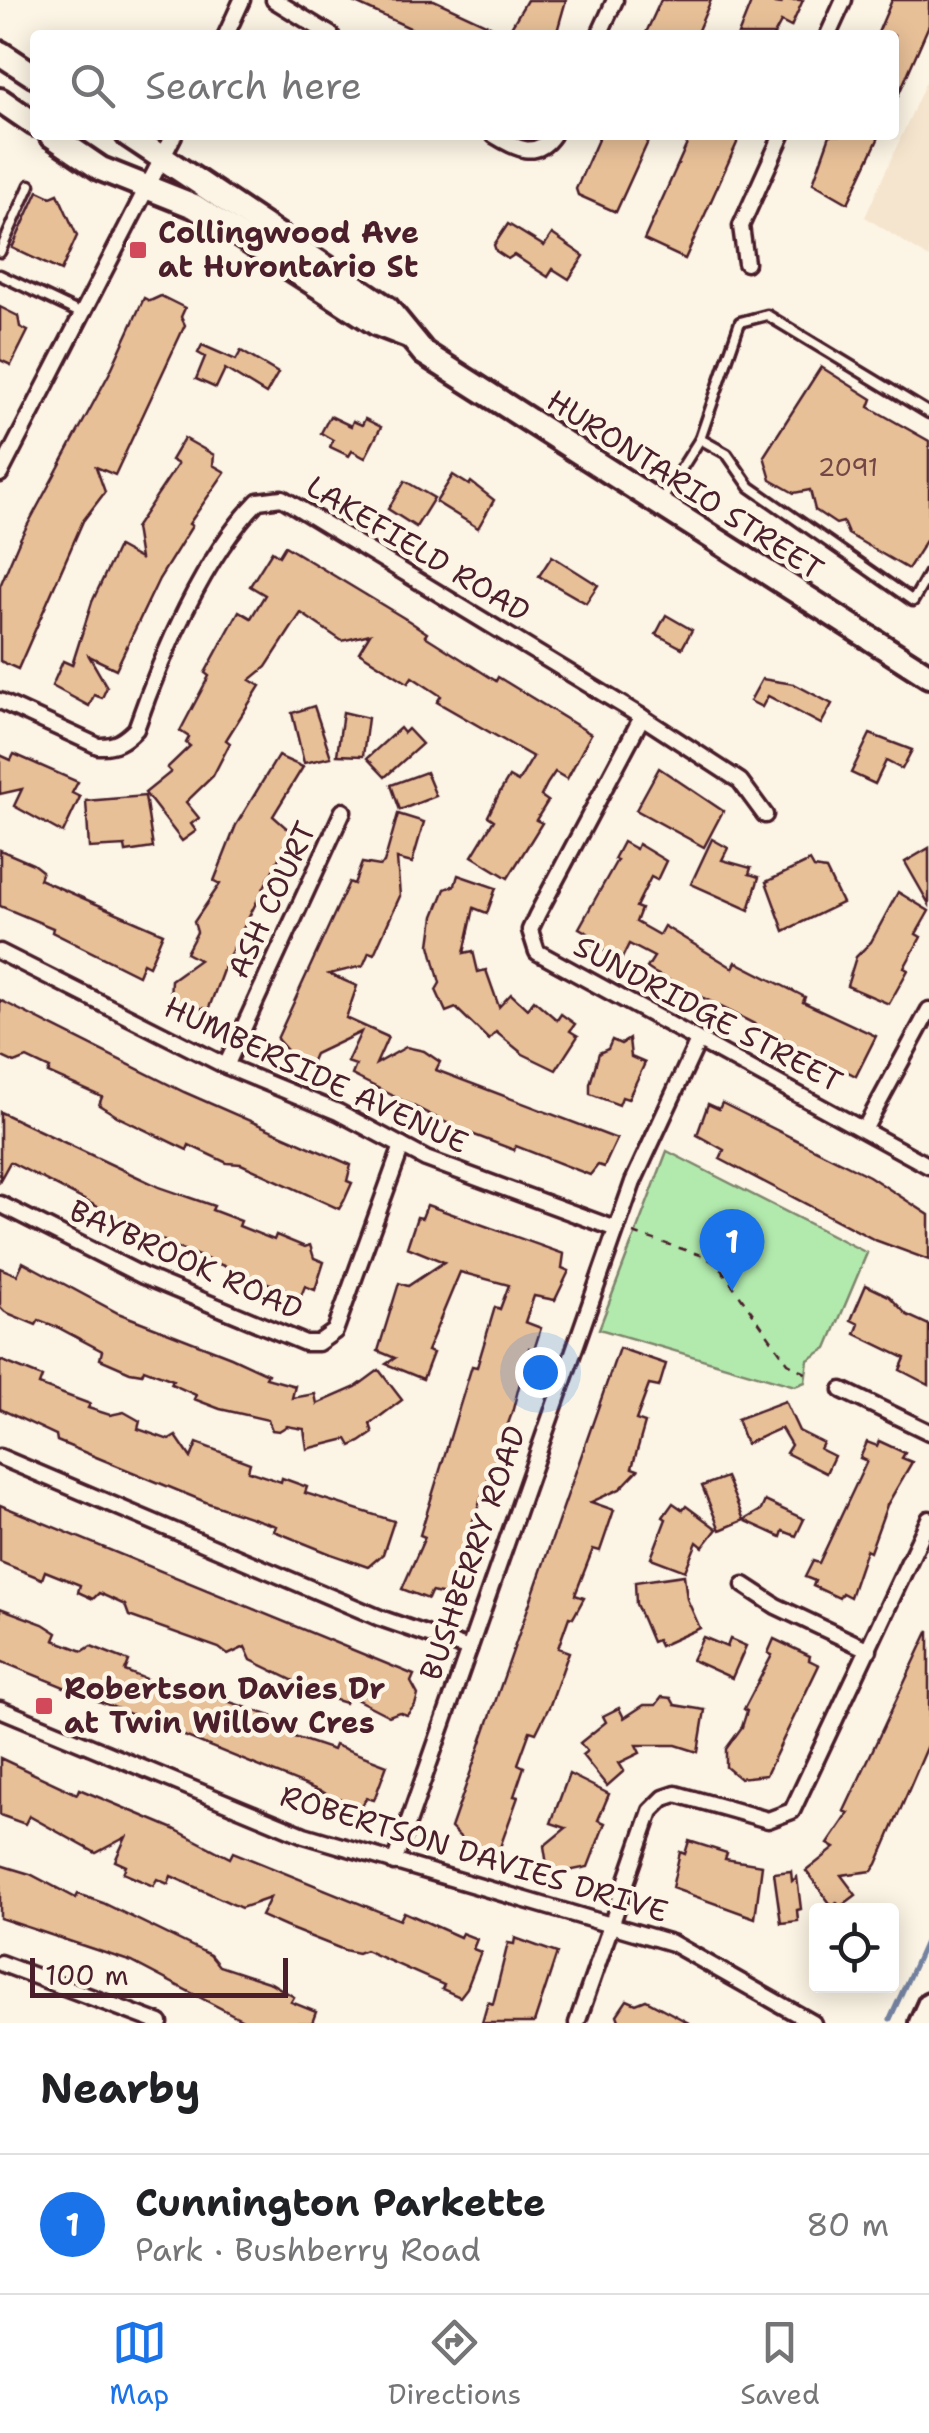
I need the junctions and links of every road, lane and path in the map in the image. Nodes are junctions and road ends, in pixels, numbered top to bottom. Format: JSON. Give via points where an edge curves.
{"nodes":[{"id":1,"x":242,"y":0,"type":"edge"},
{"id":2,"x":274,"y":0,"type":"edge"},
{"id":3,"x":615,"y":0,"type":"edge"},
{"id":4,"x":844,"y":0,"type":"edge"},
{"id":5,"x":228,"y":30,"type":"edge"},
{"id":6,"x":323,"y":30,"type":"edge"},
{"id":7,"x":601,"y":30,"type":"edge"},
{"id":8,"x":830,"y":30,"type":"edge"},
{"id":9,"x":0,"y":53,"type":"edge"},
{"id":10,"x":30,"y":73,"type":"edge"},
{"id":11,"x":0,"y":100,"type":"edge"},
{"id":12,"x":30,"y":121,"type":"edge"},
{"id":13,"x":59,"y":140,"type":"edge"},
{"id":14,"x":136,"y":140,"type":"edge"},
{"id":15,"x":171,"y":140,"type":"edge"},
{"id":16,"x":502,"y":140,"type":"edge"},
{"id":17,"x":549,"y":140,"type":"edge"},
{"id":18,"x":780,"y":140,"type":"edge"},
{"id":19,"x":162,"y":157,"type":"junction"},
{"id":20,"x":30,"y":185,"type":"dead end"},
{"id":21,"x":146,"y":187,"type":"junction"},
{"id":22,"x":0,"y":252,"type":"edge"},
{"id":23,"x":746,"y":263,"type":"dead end"},
{"id":24,"x":0,"y":275,"type":"edge"},
{"id":25,"x":80,"y":313,"type":"junction"},
{"id":26,"x":414,"y":338,"type":"junction"},
{"id":27,"x":929,"y":413,"type":"edge"},
{"id":28,"x":700,"y":439,"type":"junction"},
{"id":29,"x":0,"y":474,"type":"edge"},
{"id":30,"x":658,"y":504,"type":"junction"},
{"id":31,"x":929,"y":573,"type":"edge"},
{"id":32,"x":929,"y":676,"type":"edge"},
{"id":33,"x":0,"y":702,"type":"edge"},
{"id":34,"x":642,"y":717,"type":"junction"},
{"id":35,"x":343,"y":811,"type":"dead end"},
{"id":36,"x":765,"y":815,"type":"dead end"},
{"id":37,"x":0,"y":952,"type":"edge"},
{"id":38,"x":929,"y":1010,"type":"edge"},
{"id":39,"x":698,"y":1041,"type":"junction"},
{"id":40,"x":226,"y":1066,"type":"junction"},
{"id":41,"x":865,"y":1128,"type":"junction"},
{"id":42,"x":402,"y":1146,"type":"junction"},
{"id":43,"x":929,"y":1166,"type":"edge"},
{"id":44,"x":0,"y":1204,"type":"edge"},
{"id":45,"x":624,"y":1230,"type":"junction"},
{"id":46,"x":809,"y":1374,"type":"dead end"},
{"id":47,"x":842,"y":1390,"type":"dead end"},
{"id":48,"x":929,"y":1432,"type":"edge"},
{"id":49,"x":0,"y":1457,"type":"edge"},
{"id":50,"x":929,"y":1519,"type":"edge"},
{"id":51,"x":744,"y":1584,"type":"dead end"},
{"id":52,"x":469,"y":1649,"type":"junction"},
{"id":53,"x":868,"y":1650,"type":"junction"},
{"id":54,"x":0,"y":1709,"type":"edge"},
{"id":55,"x":394,"y":1863,"type":"junction"},
{"id":56,"x":610,"y":1923,"type":"junction"},
{"id":57,"x":0,"y":1963,"type":"edge"},
{"id":58,"x":929,"y":2004,"type":"edge"},
{"id":59,"x":160,"y":2023,"type":"edge"},
{"id":60,"x":577,"y":2023,"type":"edge"},
{"id":61,"x":813,"y":2023,"type":"edge"},
{"id":62,"x":920,"y":2023,"type":"edge"}],
"edges":[{"from":1,"to":5,"type":"street"},
{"from":2,"to":6,"type":"street"},
{"from":3,"to":7,"type":"street"},
{"from":4,"to":8,"type":"street"},
{"from":9,"to":10,"type":"main road"},
{"from":11,"to":12,"type":"main road"},
{"from":13,"to":21,"type":"main road","name":"HURONTARIO STREET"},
{"from":14,"to":19,"type":"main road","name":"HURONTARIO STREET"},
{"from":15,"to":19,"type":"street"},
{"from":16,"to":17,"type":"street","via":[[533,150]]},
{"from":18,"to":23,"type":"street","via":[[741,226]]},
{"from":19,"to":21,"type":"street"},
{"from":19,"to":26,"type":"main road","name":"HURONTARIO STREET","via":[[387,308]]},
{"from":20,"to":22,"type":"lane"},
{"from":21,"to":25,"type":"street"},
{"from":21,"to":26,"type":"main road","name":"HURONTARIO STREET","via":[[194,206],[378,324]]},
{"from":24,"to":25,"type":"lane"},
{"from":25,"to":29,"type":"street"},
{"from":26,"to":30,"type":"main road","name":"HURONTARIO STREET","via":[[424,353]]},
{"from":27,"to":28,"type":"lane","via":[[767,315],[752,316],[740,322]]},
{"from":28,"to":30,"type":"lane"},
{"from":28,"to":31,"type":"lane","via":[[727,454],[750,488],[913,600]]},
{"from":30,"to":32,"type":"main road","name":"HURONTARIO STREET"},
{"from":33,"to":34,"type":"street","name":"LAKEFIELD ROAD","via":[[98,746],[127,738],[226,543],[246,512],[270,497],[298,506]]},
{"from":34,"to":36,"type":"street","via":[[740,781]]},
{"from":34,"to":39,"type":"street","name":"SUNDRIDGE STREET","via":[[537,916],[530,942],[544,959]]},
{"from":35,"to":40,"type":"street","name":"ASH COURT"},
{"from":37,"to":40,"type":"street","name":"HUMBERSIDE AVENUE"},
{"from":38,"to":41,"type":"street"},
{"from":39,"to":41,"type":"street","name":"SUNDRIDGE STREET"},
{"from":39,"to":45,"type":"street","name":"BUSHBERRY ROAD"},
{"from":40,"to":42,"type":"street","name":"HUMBERSIDE AVENUE"},
{"from":41,"to":43,"type":"street","name":"SUNDRIDGE STREET"},
{"from":42,"to":44,"type":"street","name":"BAYBROOK ROAD","via":[[335,1331],[318,1343],[160,1284]]},
{"from":42,"to":45,"type":"street","name":"HUMBERSIDE AVENUE"},
{"from":45,"to":46,"type":"path","via":[[719,1266],[788,1363]]},
{"from":45,"to":52,"type":"street","name":"BUSHBERRY ROAD"},
{"from":47,"to":48,"type":"street"},
{"from":49,"to":52,"type":"street","via":[[380,1618]]},
{"from":50,"to":53,"type":"street"},
{"from":51,"to":53,"type":"street"},
{"from":52,"to":55,"type":"street","name":"BUSHBERRY ROAD"},
{"from":53,"to":56,"type":"street","via":[[792,1811],[768,1820],[687,1795],[664,1798],[646,1823]]},
{"from":54,"to":55,"type":"street","name":"ROBERTSON DAVIES DRIVE","via":[[304,1835]]},
{"from":55,"to":56,"type":"street","name":"ROBERTSON DAVIES DRIVE"},
{"from":56,"to":60,"type":"street"},
{"from":56,"to":61,"type":"street","name":"ROBERTSON DAVIES DRIVE","via":[[672,1943]]},
{"from":57,"to":59,"type":"street"},
{"from":58,"to":62,"type":"main road"}]}
